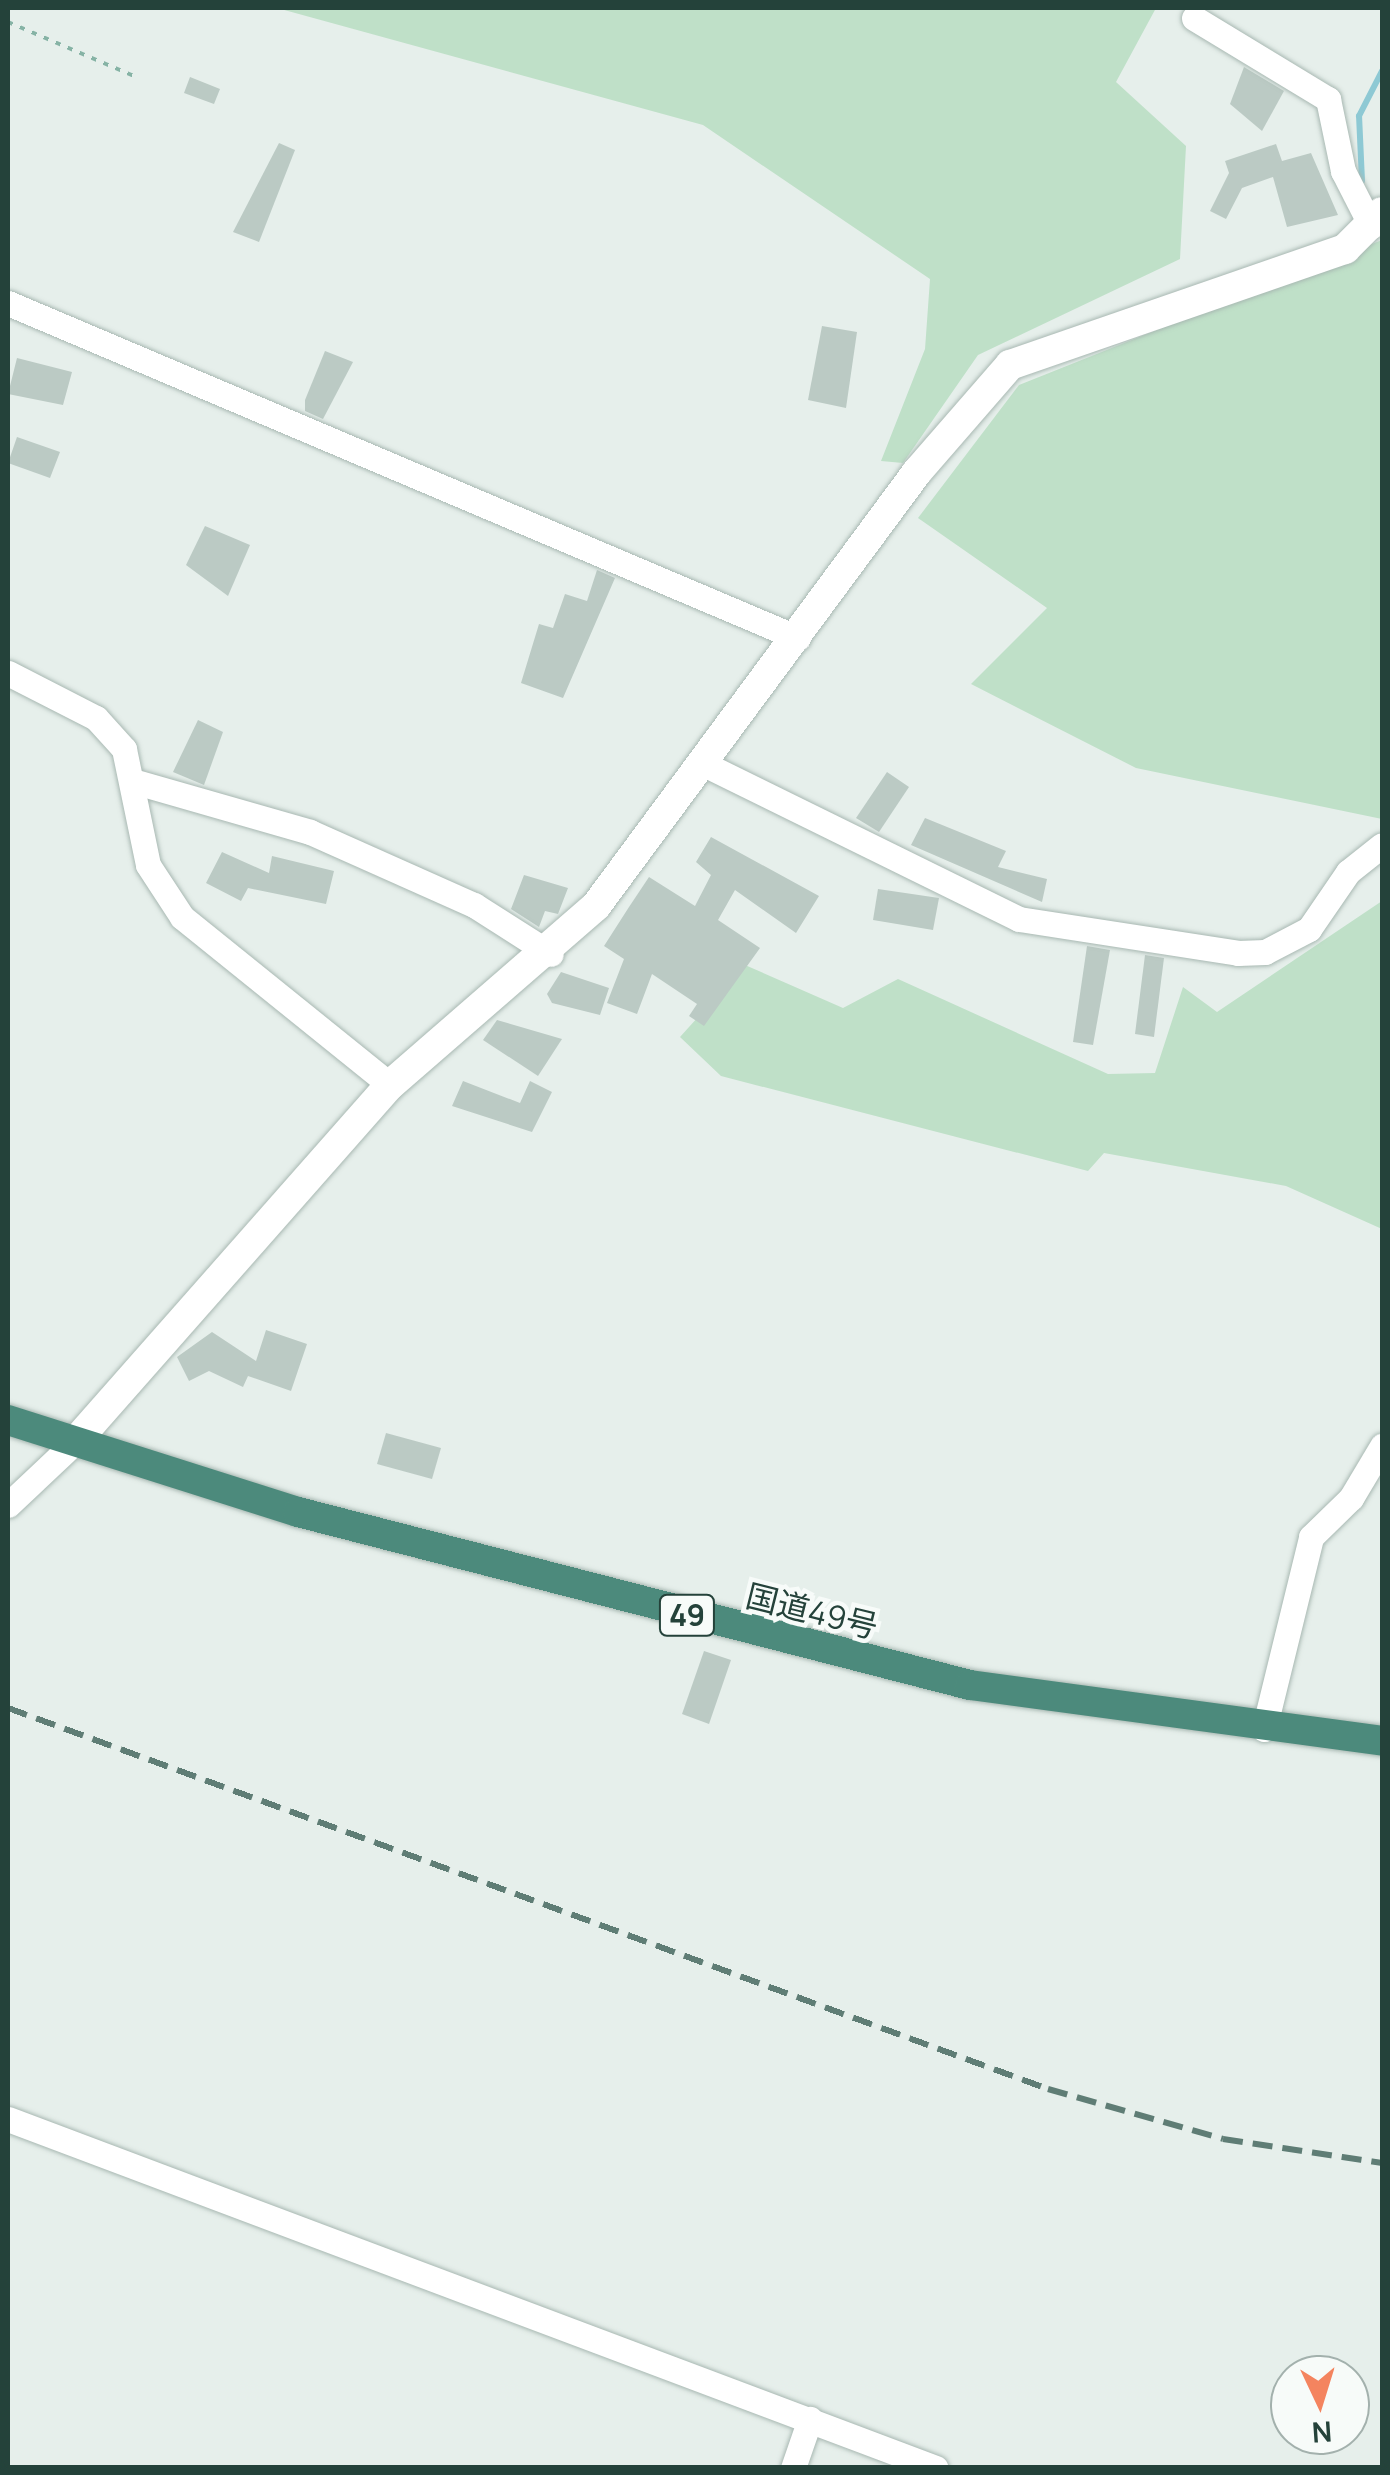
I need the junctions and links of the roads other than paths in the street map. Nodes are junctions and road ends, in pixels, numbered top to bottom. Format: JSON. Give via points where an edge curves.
{"nodes":[{"id":1,"x":1194,"y":18,"type":"dead end"},
{"id":2,"x":1377,"y":219,"type":"edge"},
{"id":3,"x":8,"y":303,"type":"edge"},
{"id":4,"x":798,"y":638,"type":"junction"},
{"id":5,"x":8,"y":673,"type":"edge"},
{"id":6,"x":704,"y":764,"type":"junction"},
{"id":7,"x":136,"y":782,"type":"junction"},
{"id":8,"x":1382,"y":845,"type":"edge"},
{"id":9,"x":551,"y":954,"type":"junction"},
{"id":10,"x":390,"y":1085,"type":"junction"},
{"id":11,"x":8,"y":1420,"type":"edge"},
{"id":12,"x":76,"y":1441,"type":"junction"},
{"id":13,"x":1382,"y":1446,"type":"edge"},
{"id":14,"x":8,"y":1505,"type":"edge"},
{"id":15,"x":1264,"y":1729,"type":"junction"},
{"id":16,"x":1382,"y":1740,"type":"edge"},
{"id":17,"x":8,"y":2120,"type":"edge"},
{"id":18,"x":810,"y":2419,"type":"junction"},
{"id":19,"x":793,"y":2468,"type":"edge"},
{"id":20,"x":936,"y":2468,"type":"edge"}],
"edges":[{"from":1,"to":2,"type":"street","via":[[1328,99],[1348,184]]},
{"from":2,"to":4,"type":"street","via":[[1345,249],[1020,357],[917,472]]},
{"from":3,"to":4,"type":"street"},
{"from":4,"to":6,"type":"street"},
{"from":5,"to":7,"type":"street","via":[[96,718],[124,749]]},
{"from":6,"to":8,"type":"street","via":[[1019,920],[1238,954],[1265,952],[1309,929],[1348,872]]},
{"from":6,"to":9,"type":"street"},
{"from":7,"to":9,"type":"street","via":[[310,832],[474,904]]},
{"from":7,"to":10,"type":"street","via":[[148,865],[182,917]]},
{"from":9,"to":10,"type":"street"},
{"from":10,"to":12,"type":"street"},
{"from":11,"to":12,"type":"highway","name":"国道49号","number":"49"},
{"from":12,"to":14,"type":"street"},
{"from":12,"to":15,"type":"highway","name":"国道49号","number":"49","via":[[298,1512],[970,1686]]},
{"from":13,"to":15,"type":"street","via":[[1351,1498],[1311,1537]]},
{"from":15,"to":16,"type":"highway","name":"国道49号","number":"49"},
{"from":17,"to":18,"type":"street"},
{"from":18,"to":19,"type":"street"},
{"from":18,"to":20,"type":"street"}]}
